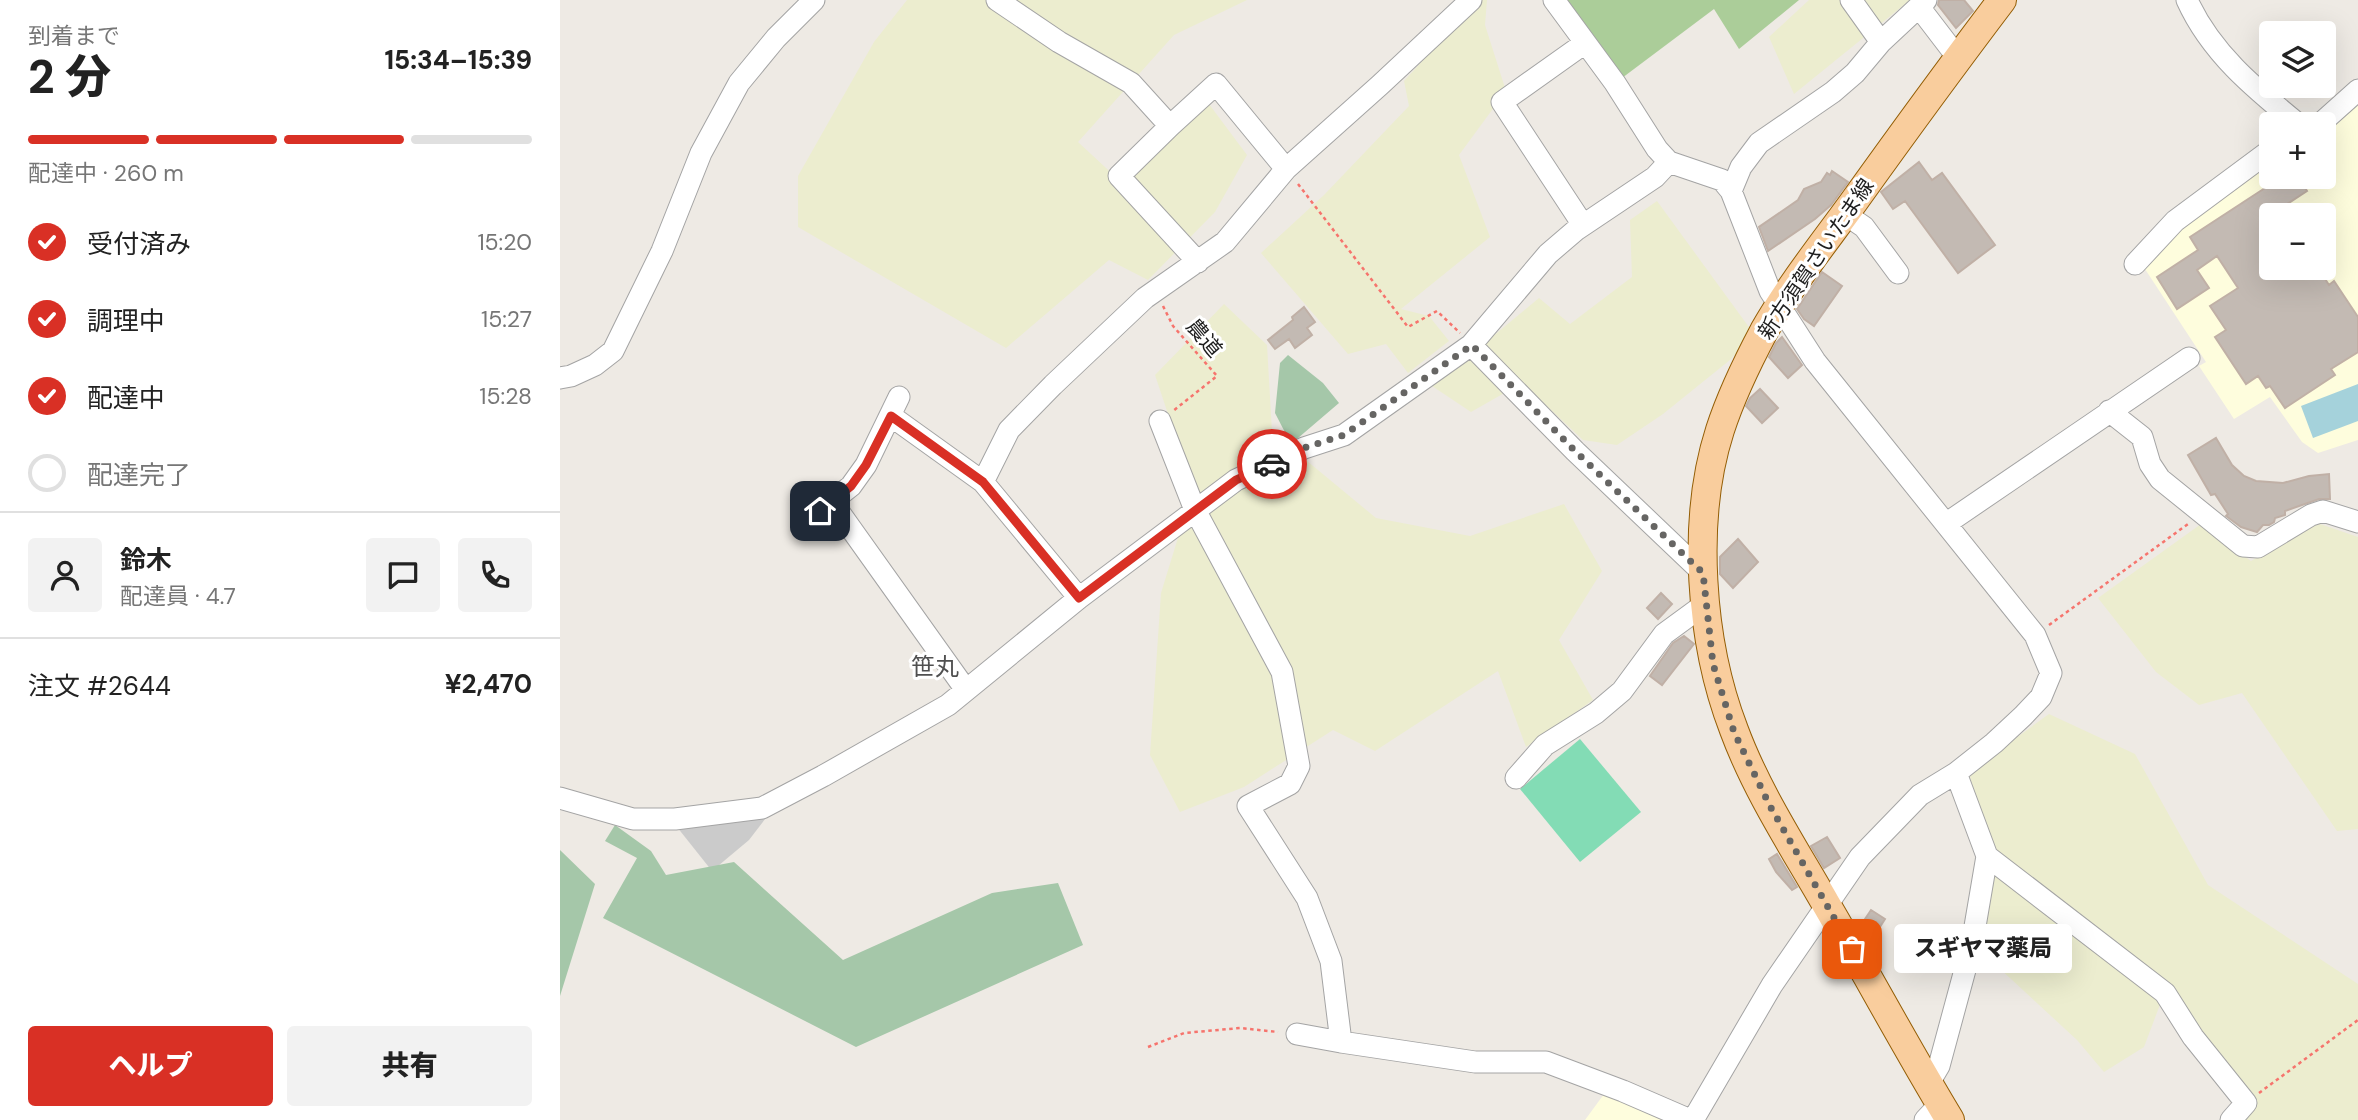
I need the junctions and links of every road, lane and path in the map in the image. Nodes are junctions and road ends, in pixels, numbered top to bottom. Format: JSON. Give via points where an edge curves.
{"nodes":[{"id":1,"x":814,"y":0,"type":"edge"},
{"id":2,"x":997,"y":0,"type":"edge"},
{"id":3,"x":1471,"y":0,"type":"edge"},
{"id":4,"x":1555,"y":0,"type":"edge"},
{"id":5,"x":1851,"y":0,"type":"edge"},
{"id":6,"x":2002,"y":0,"type":"edge"},
{"id":7,"x":2187,"y":0,"type":"edge"},
{"id":8,"x":1923,"y":4,"type":"edge"},
{"id":9,"x":1881,"y":42,"type":"junction"},
{"id":10,"x":1585,"y":43,"type":"junction"},
{"id":11,"x":1958,"y":58,"type":"junction"},
{"id":12,"x":2358,"y":90,"type":"edge"},
{"id":13,"x":2283,"y":112,"type":"edge"},
{"id":14,"x":2333,"y":112,"type":"edge"},
{"id":15,"x":1170,"y":126,"type":"junction"},
{"id":16,"x":2259,"y":159,"type":"edge"},
{"id":17,"x":1670,"y":162,"type":"junction"},
{"id":18,"x":1286,"y":169,"type":"junction"},
{"id":19,"x":1731,"y":191,"type":"junction"},
{"id":20,"x":1845,"y":214,"type":"junction"},
{"id":21,"x":1583,"y":225,"type":"junction"},
{"id":22,"x":1198,"y":262,"type":"junction"},
{"id":23,"x":2135,"y":264,"type":"dead end"},
{"id":24,"x":1898,"y":273,"type":"dead end"},
{"id":25,"x":1155,"y":291,"type":"junction"},
{"id":26,"x":1779,"y":305,"type":"junction"},
{"id":27,"x":1472,"y":345,"type":"junction"},
{"id":28,"x":2189,"y":358,"type":"dead end"},
{"id":29,"x":560,"y":378,"type":"edge"},
{"id":30,"x":2109,"y":411,"type":"junction"},
{"id":31,"x":1160,"y":421,"type":"joint"},
{"id":32,"x":983,"y":482,"type":"junction"},
{"id":33,"x":832,"y":502,"type":"junction"},
{"id":34,"x":1195,"y":510,"type":"junction"},
{"id":35,"x":2202,"y":514,"type":"junction"},
{"id":36,"x":809,"y":519,"type":"dead end"},
{"id":37,"x":1947,"y":523,"type":"junction"},
{"id":38,"x":2358,"y":523,"type":"edge"},
{"id":39,"x":1703,"y":573,"type":"junction"},
{"id":40,"x":1079,"y":598,"type":"junction"},
{"id":41,"x":1705,"y":604,"type":"junction"},
{"id":42,"x":2035,"y":635,"type":"junction"},
{"id":43,"x":966,"y":690,"type":"junction"},
{"id":44,"x":1956,"y":773,"type":"junction"},
{"id":45,"x":1516,"y":778,"type":"dead end"},
{"id":46,"x":560,"y":798,"type":"edge"},
{"id":47,"x":1987,"y":856,"type":"junction"},
{"id":48,"x":1826,"y":904,"type":"junction"},
{"id":49,"x":2358,"y":1020,"type":"edge"},
{"id":50,"x":1297,"y":1034,"type":"joint"},
{"id":51,"x":1342,"y":1042,"type":"junction"},
{"id":52,"x":1148,"y":1047,"type":"dead end"},
{"id":53,"x":2246,"y":1104,"type":"junction"},
{"id":54,"x":1936,"y":1107,"type":"edge"},
{"id":55,"x":1692,"y":1120,"type":"edge"},
{"id":56,"x":2231,"y":1120,"type":"edge"}],
"edges":[{"from":1,"to":29,"type":"street","via":[[739,83],[701,153],[662,251],[612,351],[595,365]]},
{"from":2,"to":15,"type":"street","via":[[1131,83]]},
{"from":3,"to":18,"type":"street"},
{"from":4,"to":10,"type":"street"},
{"from":5,"to":9,"type":"street"},
{"from":6,"to":11,"type":"main road","name":"新方須賀さいたま線"},
{"from":7,"to":13,"type":"street","via":[[2217,49],[2244,80]]},
{"from":8,"to":9,"type":"street"},
{"from":8,"to":11,"type":"street"},
{"from":9,"to":19,"type":"street","via":[[1833,92],[1759,143]]},
{"from":10,"to":17,"type":"street"},
{"from":10,"to":21,"type":"street","via":[[1502,102]]},
{"from":11,"to":20,"type":"main road","name":"新方須賀さいたま線"},
{"from":12,"to":14,"type":"street"},
{"from":15,"to":18,"type":"street","via":[[1216,84]]},
{"from":15,"to":22,"type":"street","via":[[1119,176]]},
{"from":16,"to":23,"type":"street","via":[[2175,221]]},
{"from":17,"to":19,"type":"street","via":[[1723,180]]},
{"from":17,"to":21,"type":"street"},
{"from":18,"to":22,"type":"street","via":[[1225,242]]},
{"from":18,"to":27,"type":"path","via":[[1408,327],[1437,311]]},
{"from":19,"to":26,"type":"street"},
{"from":20,"to":24,"type":"street","via":[[1864,228]]},
{"from":20,"to":26,"type":"main road","name":"新方須賀さいたま線"},
{"from":21,"to":27,"type":"street","via":[[1548,254]]},
{"from":22,"to":25,"type":"street"},
{"from":25,"to":31,"type":"path","name":"農道","via":[[1173,326],[1217,376]]},
{"from":25,"to":32,"type":"street","via":[[1009,430]]},
{"from":26,"to":37,"type":"street","via":[[1815,361]]},
{"from":26,"to":39,"type":"main road","name":"新方須賀さいたま線","via":[[1720,431],[1706,500]]},
{"from":27,"to":34,"type":"street","via":[[1344,435],[1236,480]]},
{"from":27,"to":39,"type":"street"},
{"from":28,"to":30,"type":"street"},
{"from":30,"to":35,"type":"street","via":[[2142,437],[2160,479]]},
{"from":30,"to":37,"type":"street"},
{"from":31,"to":34,"type":"street"},
{"from":32,"to":33,"type":"street","via":[[895,406],[866,465]]},
{"from":32,"to":40,"type":"street"},
{"from":33,"to":36,"type":"street"},
{"from":33,"to":43,"type":"street"},
{"from":34,"to":40,"type":"street"},
{"from":34,"to":51,"type":"street","via":[[1282,672],[1299,766],[1290,785],[1248,806],[1307,898],[1331,961]]},
{"from":35,"to":38,"type":"street","via":[[2243,546],[2258,547],[2323,511]]},
{"from":35,"to":42,"type":"path"},
{"from":37,"to":42,"type":"street"},
{"from":39,"to":41,"type":"main road","name":"新方須賀さいたま線"},
{"from":40,"to":43,"type":"street"},
{"from":41,"to":45,"type":"street","via":[[1664,634],[1622,691],[1545,745]]},
{"from":41,"to":48,"type":"main road","name":"新方須賀さいたま線","via":[[1713,664],[1734,732]]},
{"from":42,"to":44,"type":"street","via":[[2051,673],[2041,697],[1994,744]]},
{"from":43,"to":46,"type":"street","via":[[948,705],[762,808],[675,819],[633,819]]},
{"from":44,"to":47,"type":"street"},
{"from":44,"to":48,"type":"street","via":[[1920,795],[1886,829]]},
{"from":47,"to":53,"type":"street","via":[[2165,993]]},
{"from":47,"to":54,"type":"street","via":[[1972,944],[1939,1066]]},
{"from":48,"to":54,"type":"main road","name":"新方須賀さいたま線"},
{"from":48,"to":55,"type":"street"},
{"from":49,"to":53,"type":"path"},
{"from":50,"to":51,"type":"street"},
{"from":50,"to":52,"type":"path","via":[[1226,1029],[1184,1033]]},
{"from":51,"to":55,"type":"street","via":[[1475,1062],[1546,1062]]},
{"from":53,"to":56,"type":"street"}]}
